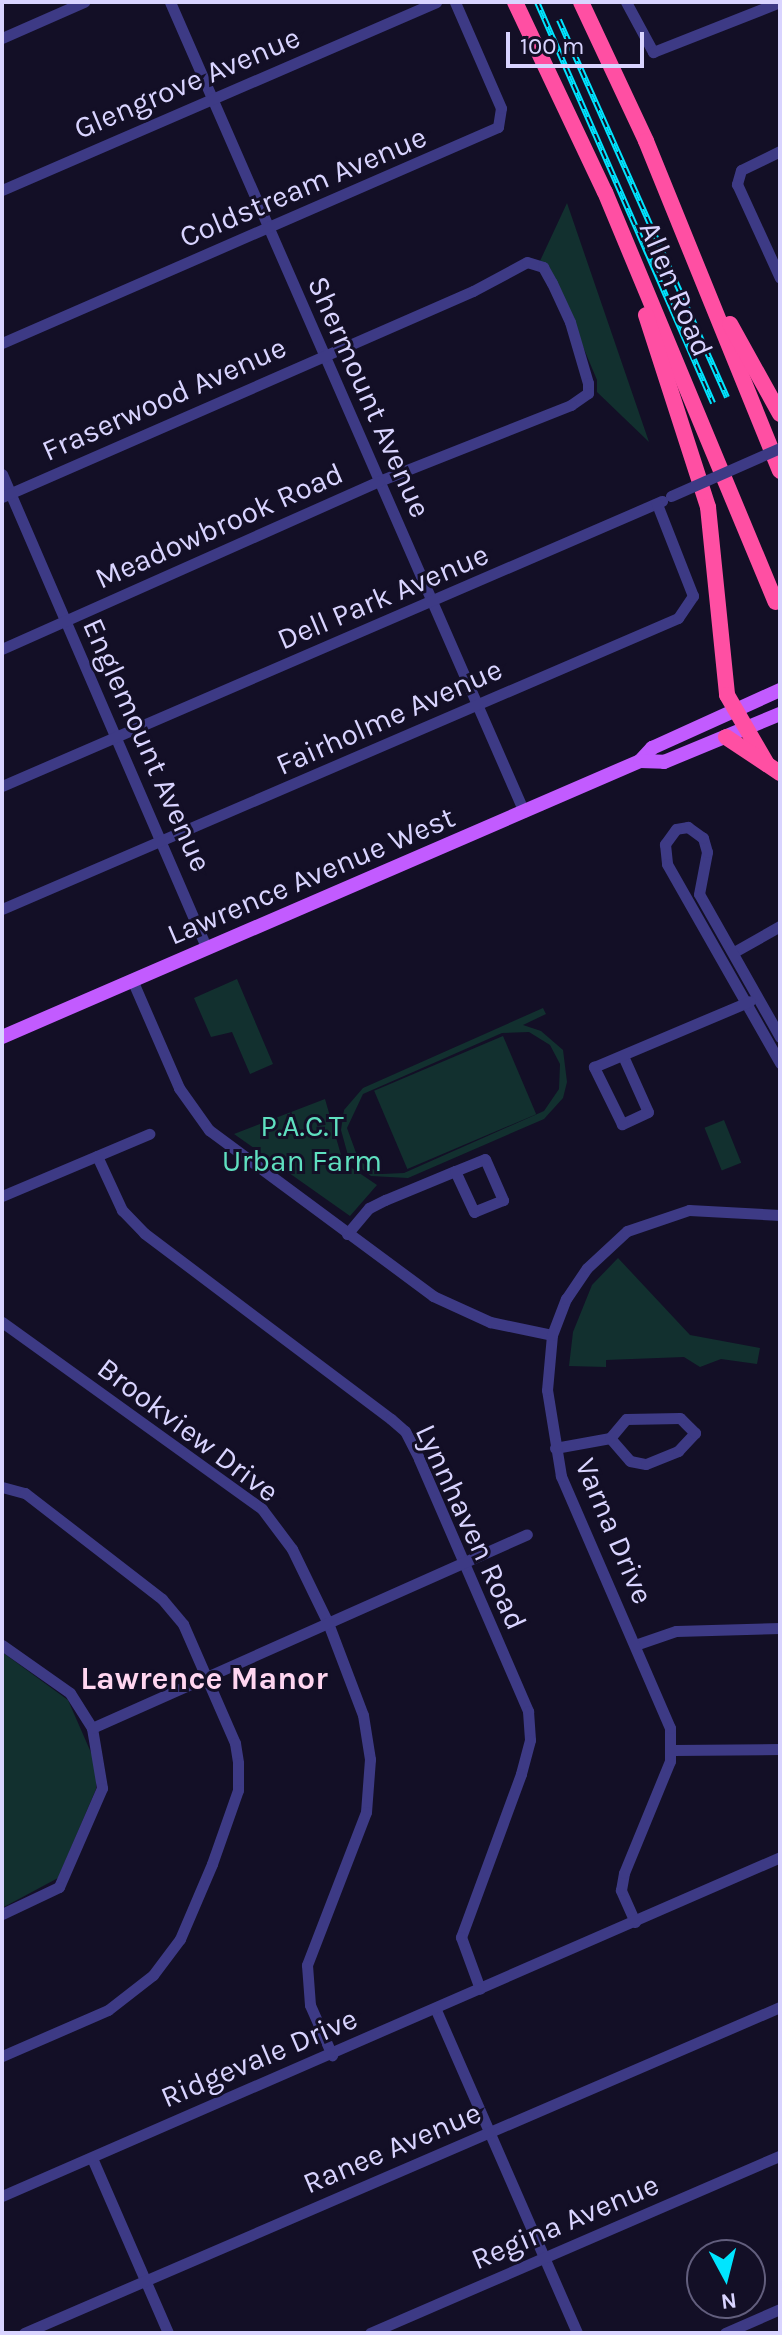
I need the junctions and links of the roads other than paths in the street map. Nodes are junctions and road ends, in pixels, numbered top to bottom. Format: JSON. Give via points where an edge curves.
{"nodes":[{"id":1,"x":84,"y":2,"type":"edge"},
{"id":2,"x":170,"y":2,"type":"edge"},
{"id":3,"x":436,"y":2,"type":"edge"},
{"id":4,"x":455,"y":2,"type":"edge"},
{"id":5,"x":515,"y":2,"type":"edge"},
{"id":6,"x":581,"y":2,"type":"edge"},
{"id":7,"x":626,"y":2,"type":"edge"},
{"id":8,"x":780,"y":2,"type":"edge"},
{"id":9,"x":2,"y":38,"type":"edge"},
{"id":10,"x":212,"y":97,"type":"junction"},
{"id":11,"x":780,"y":151,"type":"edge"},
{"id":12,"x":2,"y":190,"type":"edge"},
{"id":13,"x":605,"y":192,"type":"junction"},
{"id":14,"x":269,"y":228,"type":"junction"},
{"id":15,"x":695,"y":260,"type":"junction"},
{"id":16,"x":780,"y":278,"type":"edge"},
{"id":17,"x":570,"y":322,"type":"joint"},
{"id":18,"x":2,"y":343,"type":"edge"},
{"id":19,"x":324,"y":356,"type":"junction"},
{"id":20,"x":780,"y":414,"type":"edge"},
{"id":21,"x":780,"y":448,"type":"edge"},
{"id":22,"x":780,"y":471,"type":"edge"},
{"id":23,"x":2,"y":474,"type":"edge"},
{"id":24,"x":379,"y":481,"type":"junction"},
{"id":25,"x":6,"y":495,"type":"edge"},
{"id":26,"x":657,"y":504,"type":"junction"},
{"id":27,"x":776,"y":602,"type":"dead end"},
{"id":28,"x":434,"y":603,"type":"junction"},
{"id":29,"x":66,"y":620,"type":"junction"},
{"id":30,"x":2,"y":649,"type":"edge"},
{"id":31,"x":778,"y":691,"type":"edge"},
{"id":32,"x":478,"y":704,"type":"junction"},
{"id":33,"x":734,"y":710,"type":"junction"},
{"id":34,"x":780,"y":714,"type":"edge"},
{"id":35,"x":744,"y":729,"type":"junction"},
{"id":36,"x":116,"y":737,"type":"junction"},
{"id":37,"x":726,"y":737,"type":"junction"},
{"id":38,"x":640,"y":761,"type":"junction"},
{"id":39,"x":774,"y":768,"type":"edge"},
{"id":40,"x":2,"y":786,"type":"edge"},
{"id":41,"x":524,"y":812,"type":"junction"},
{"id":42,"x":165,"y":841,"type":"junction"},
{"id":43,"x":2,"y":909,"type":"edge"},
{"id":44,"x":780,"y":926,"type":"edge"},
{"id":45,"x":207,"y":949,"type":"junction"},
{"id":46,"x":734,"y":952,"type":"junction"},
{"id":47,"x":133,"y":982,"type":"junction"},
{"id":48,"x":758,"y":997,"type":"junction"},
{"id":49,"x":745,"y":1003,"type":"junction"},
{"id":50,"x":2,"y":1037,"type":"edge"},
{"id":51,"x":780,"y":1037,"type":"edge"},
{"id":52,"x":623,"y":1056,"type":"junction"},
{"id":53,"x":780,"y":1063,"type":"edge"},
{"id":54,"x":149,"y":1134,"type":"dead end"},
{"id":55,"x":97,"y":1156,"type":"junction"},
{"id":56,"x":455,"y":1171,"type":"junction"},
{"id":57,"x":2,"y":1196,"type":"edge"},
{"id":58,"x":780,"y":1215,"type":"edge"},
{"id":59,"x":347,"y":1234,"type":"junction"},
{"id":60,"x":2,"y":1322,"type":"edge"},
{"id":61,"x":14,"y":1331,"type":"junction"},
{"id":62,"x":552,"y":1335,"type":"junction"},
{"id":63,"x":2,"y":1336,"type":"edge"},
{"id":64,"x":610,"y":1438,"type":"junction"},
{"id":65,"x":555,"y":1448,"type":"junction"},
{"id":66,"x":2,"y":1487,"type":"edge"},
{"id":67,"x":527,"y":1534,"type":"dead end"},
{"id":68,"x":464,"y":1563,"type":"junction"},
{"id":69,"x":328,"y":1623,"type":"junction"},
{"id":70,"x":780,"y":1628,"type":"edge"},
{"id":71,"x":2,"y":1645,"type":"edge"},
{"id":72,"x":635,"y":1645,"type":"junction"},
{"id":73,"x":207,"y":1677,"type":"junction"},
{"id":74,"x":92,"y":1728,"type":"junction"},
{"id":75,"x":780,"y":1749,"type":"edge"},
{"id":76,"x":673,"y":1750,"type":"junction"},
{"id":77,"x":780,"y":1857,"type":"edge"},
{"id":78,"x":2,"y":1914,"type":"edge"},
{"id":79,"x":635,"y":1922,"type":"junction"},
{"id":80,"x":480,"y":1989,"type":"junction"},
{"id":81,"x":780,"y":2007,"type":"edge"},
{"id":82,"x":436,"y":2010,"type":"junction"},
{"id":83,"x":332,"y":2055,"type":"junction"},
{"id":84,"x":2,"y":2056,"type":"edge"},
{"id":85,"x":490,"y":2132,"type":"junction"},
{"id":86,"x":780,"y":2156,"type":"edge"},
{"id":87,"x":92,"y":2158,"type":"junction"},
{"id":88,"x":2,"y":2196,"type":"edge"},
{"id":89,"x":544,"y":2258,"type":"junction"},
{"id":90,"x":145,"y":2280,"type":"junction"},
{"id":91,"x":780,"y":2309,"type":"edge"},
{"id":92,"x":24,"y":2333,"type":"edge"},
{"id":93,"x":168,"y":2333,"type":"edge"},
{"id":94,"x":370,"y":2333,"type":"edge"},
{"id":95,"x":577,"y":2333,"type":"edge"},
{"id":96,"x":725,"y":2333,"type":"edge"}],
"edges":[{"from":1,"to":9,"type":"street"},
{"from":2,"to":10,"type":"street","name":"Shermount Avenue"},
{"from":3,"to":10,"type":"street","name":"Glengrove Avenue"},
{"from":4,"to":14,"type":"street","name":"Coldstream Avenue","via":[[501,108],[498,127]]},
{"from":5,"to":13,"type":"highway","name":"Allen Road"},
{"from":6,"to":15,"type":"highway","name":"Allen Road"},
{"from":7,"to":8,"type":"street","via":[[653,52]]},
{"from":10,"to":12,"type":"street","name":"Glengrove Avenue"},
{"from":10,"to":14,"type":"street","name":"Shermount Avenue"},
{"from":11,"to":16,"type":"street","via":[[741,170],[737,184]]},
{"from":13,"to":27,"type":"highway","name":"Allen Road"},
{"from":13,"to":33,"type":"highway","via":[[708,507],[724,683]]},
{"from":14,"to":18,"type":"street","name":"Coldstream Avenue"},
{"from":14,"to":19,"type":"street","name":"Shermount Avenue"},
{"from":15,"to":20,"type":"highway"},
{"from":15,"to":22,"type":"highway","name":"Allen Road"},
{"from":17,"to":19,"type":"street","name":"Fraserwood Avenue","via":[[543,267],[527,262]]},
{"from":17,"to":24,"type":"street","name":"Meadowbrook Road","via":[[588,393],[571,405]]},
{"from":19,"to":24,"type":"street","name":"Shermount Avenue"},
{"from":19,"to":25,"type":"street","name":"Fraserwood Avenue"},
{"from":21,"to":26,"type":"street","name":"Dell Park Avenue","bridge":true},
{"from":23,"to":25,"type":"street","name":"Englemount Avenue"},
{"from":24,"to":28,"type":"street","name":"Shermount Avenue"},
{"from":24,"to":29,"type":"street","name":"Meadowbrook Road"},
{"from":25,"to":29,"type":"street","name":"Englemount Avenue"},
{"from":26,"to":28,"type":"street","name":"Dell Park Avenue"},
{"from":26,"to":32,"type":"street","name":"Fairholme Avenue","via":[[691,585],[687,611]]},
{"from":28,"to":32,"type":"street","name":"Shermount Avenue"},
{"from":28,"to":36,"type":"street","name":"Dell Park Avenue"},
{"from":29,"to":30,"type":"street","name":"Meadowbrook Road"},
{"from":29,"to":36,"type":"street","name":"Englemount Avenue"},
{"from":31,"to":33,"type":"main road","name":"Lawrence Avenue West"},
{"from":32,"to":41,"type":"street","name":"Shermount Avenue"},
{"from":32,"to":42,"type":"street","name":"Fairholme Avenue"},
{"from":33,"to":35,"type":"highway"},
{"from":33,"to":38,"type":"main road","name":"Lawrence Avenue West","via":[[652,748]]},
{"from":34,"to":35,"type":"main road","name":"Lawrence Avenue West"},
{"from":35,"to":37,"type":"main road","name":"Lawrence Avenue West"},
{"from":35,"to":39,"type":"highway"},
{"from":36,"to":40,"type":"street","name":"Dell Park Avenue"},
{"from":36,"to":42,"type":"street","name":"Englemount Avenue"},
{"from":37,"to":38,"type":"main road","name":"Lawrence Avenue West","via":[[664,762]]},
{"from":37,"to":39,"type":"highway"},
{"from":38,"to":41,"type":"main road","name":"Lawrence Avenue West"},
{"from":41,"to":45,"type":"main road","name":"Lawrence Avenue West"},
{"from":42,"to":43,"type":"street","name":"Fairholme Avenue"},
{"from":42,"to":45,"type":"street","name":"Englemount Avenue"},
{"from":44,"to":46,"type":"street"},
{"from":45,"to":47,"type":"main road","name":"Lawrence Avenue West"},
{"from":46,"to":48,"type":"street"},
{"from":46,"to":49,"type":"street","via":[[699,894],[707,852],[703,838],[688,827],[676,829],[665,844],[667,864]]},
{"from":47,"to":50,"type":"main road","name":"Lawrence Avenue West"},
{"from":47,"to":59,"type":"street","via":[[179,1088],[209,1130]]},
{"from":48,"to":49,"type":"street"},
{"from":48,"to":51,"type":"street"},
{"from":49,"to":52,"type":"street"},
{"from":49,"to":53,"type":"street"},
{"from":52,"to":52,"type":"street","via":[[594,1067],[622,1124],[648,1112]]},
{"from":54,"to":55,"type":"street"},
{"from":55,"to":57,"type":"street"},
{"from":55,"to":68,"type":"street","name":"Lynnhaven Road","via":[[122,1210],[144,1233],[405,1431]]},
{"from":56,"to":56,"type":"street","via":[[485,1159],[503,1200],[474,1212]]},
{"from":56,"to":59,"type":"street","via":[[369,1208]]},
{"from":58,"to":62,"type":"street","name":"Varna Drive","via":[[689,1210],[627,1231],[587,1268],[566,1299]]},
{"from":59,"to":62,"type":"street","via":[[455,1308],[490,1322]]},
{"from":60,"to":61,"type":"street","name":"Brookview Drive"},
{"from":61,"to":63,"type":"street"},
{"from":61,"to":69,"type":"street","name":"Brookview Drive","via":[[262,1509],[292,1549]]},
{"from":62,"to":65,"type":"street","name":"Varna Drive","via":[[547,1390]]},
{"from":64,"to":64,"type":"street","via":[[630,1461],[646,1464],[678,1451],[695,1433],[680,1418],[626,1419]]},
{"from":64,"to":65,"type":"street"},
{"from":65,"to":72,"type":"street","name":"Varna Drive","via":[[561,1476]]},
{"from":66,"to":73,"type":"street","via":[[25,1493],[162,1599],[183,1624]]},
{"from":67,"to":68,"type":"street"},
{"from":68,"to":69,"type":"street"},
{"from":68,"to":80,"type":"street","name":"Lynnhaven Road","via":[[528,1711],[530,1740],[461,1937]]},
{"from":69,"to":73,"type":"street"},
{"from":69,"to":83,"type":"street","name":"Brookview Drive","via":[[363,1715],[370,1759],[366,1812],[307,1965],[310,2005]]},
{"from":70,"to":72,"type":"street","via":[[676,1631]]},
{"from":71,"to":74,"type":"street","via":[[70,1693]]},
{"from":72,"to":76,"type":"street","name":"Varna Drive","via":[[670,1728]]},
{"from":73,"to":74,"type":"street"},
{"from":73,"to":84,"type":"street","via":[[235,1743],[238,1790],[180,1939],[133,1993]]},
{"from":74,"to":78,"type":"street","via":[[102,1788],[67,1876],[52,1892]]},
{"from":75,"to":76,"type":"street"},
{"from":76,"to":79,"type":"street","via":[[624,1873],[621,1890]]},
{"from":77,"to":79,"type":"street","name":"Ridgevale Drive"},
{"from":79,"to":80,"type":"street","name":"Ridgevale Drive"},
{"from":80,"to":82,"type":"street","name":"Ridgevale Drive"},
{"from":81,"to":85,"type":"street","name":"Ranee Avenue"},
{"from":82,"to":83,"type":"street","name":"Ridgevale Drive"},
{"from":82,"to":85,"type":"street"},
{"from":83,"to":87,"type":"street","name":"Ridgevale Drive"},
{"from":85,"to":89,"type":"street"},
{"from":85,"to":90,"type":"street","name":"Ranee Avenue"},
{"from":86,"to":89,"type":"street","name":"Regina Avenue"},
{"from":87,"to":88,"type":"street","name":"Ridgevale Drive"},
{"from":87,"to":90,"type":"street"},
{"from":89,"to":94,"type":"street","name":"Regina Avenue"},
{"from":89,"to":95,"type":"street"},
{"from":90,"to":92,"type":"street","name":"Ranee Avenue"},
{"from":90,"to":93,"type":"street"},
{"from":91,"to":96,"type":"street"}]}
